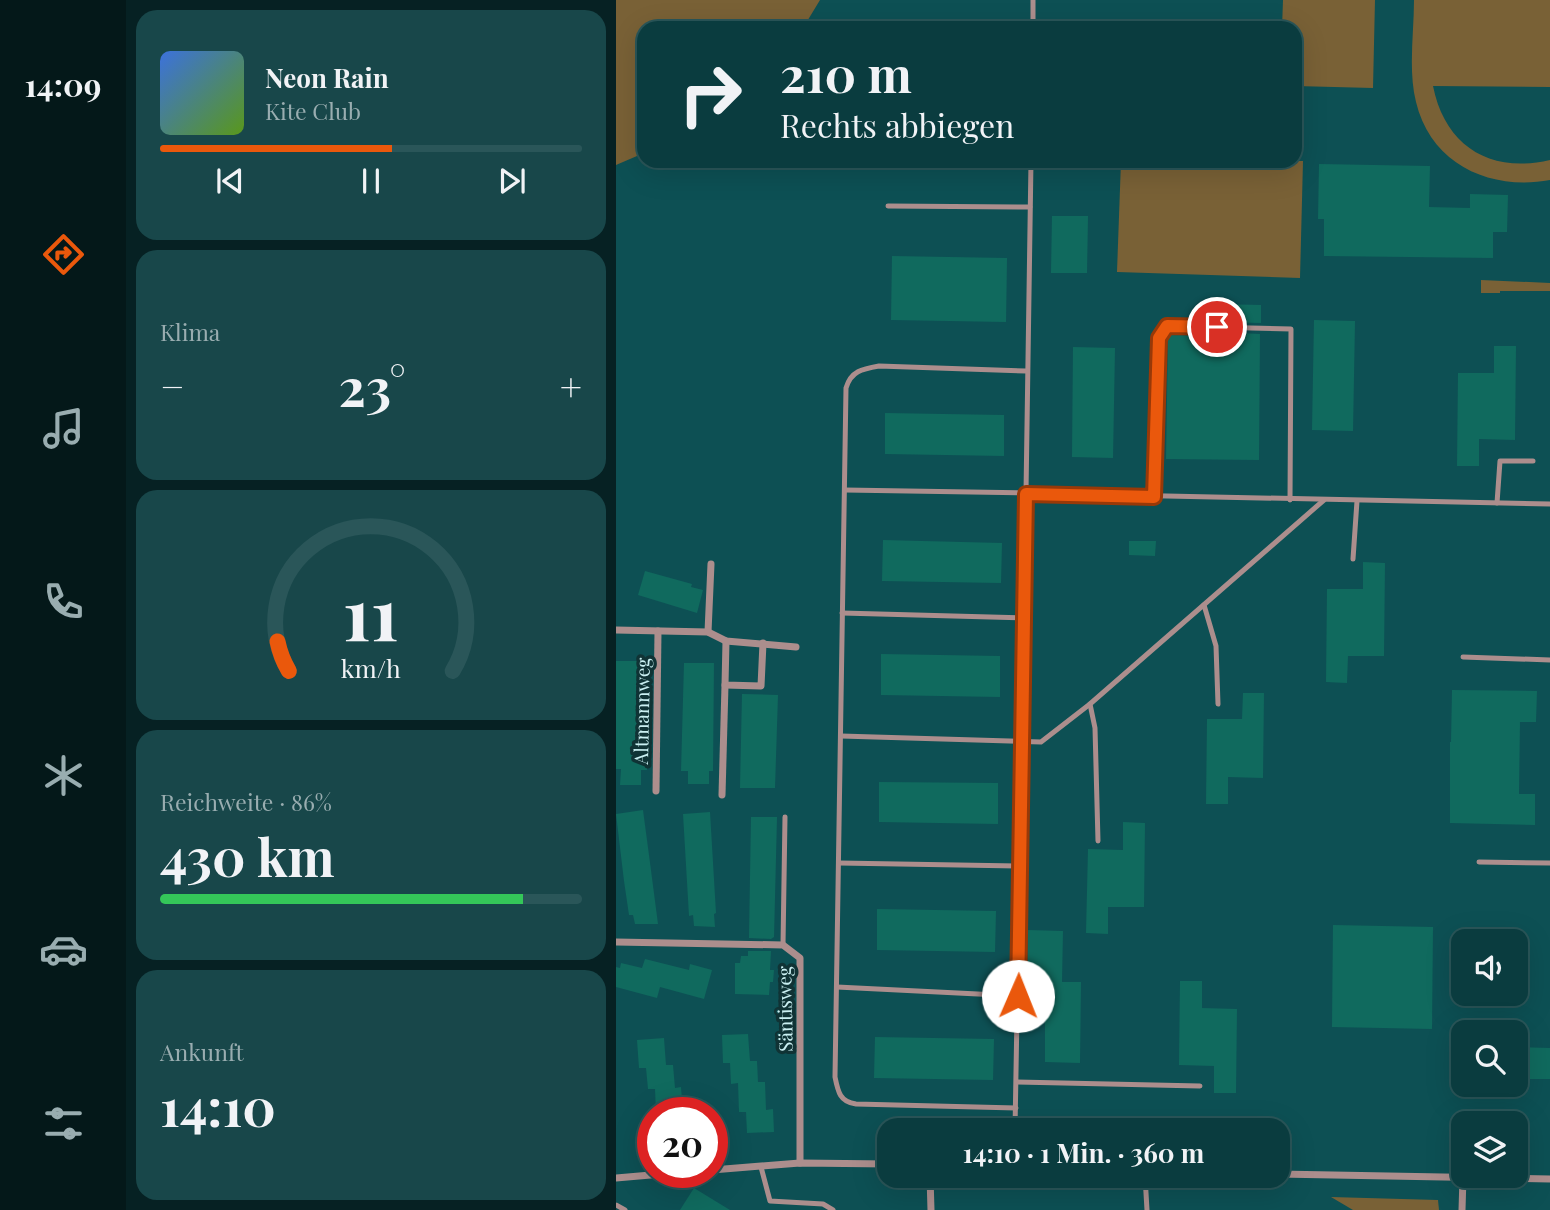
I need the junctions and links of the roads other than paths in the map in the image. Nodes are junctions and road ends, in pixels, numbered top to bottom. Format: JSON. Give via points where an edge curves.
{"nodes":[{"id":1,"x":1033,"y":0,"type":"edge"},
{"id":2,"x":1033,"y":21,"type":"edge"},
{"id":3,"x":1031,"y":168,"type":"edge"},
{"id":4,"x":888,"y":206,"type":"dead end"},
{"id":5,"x":1030,"y":207,"type":"junction"},
{"id":6,"x":1026,"y":371,"type":"junction"},
{"id":7,"x":1533,"y":461,"type":"dead end"},
{"id":8,"x":845,"y":490,"type":"junction"},
{"id":9,"x":1026,"y":494,"type":"junction"},
{"id":10,"x":1154,"y":497,"type":"junction"},
{"id":11,"x":1290,"y":500,"type":"junction"},
{"id":12,"x":1324,"y":500,"type":"junction"},
{"id":13,"x":1357,"y":501,"type":"junction"},
{"id":14,"x":1497,"y":503,"type":"junction"},
{"id":15,"x":1550,"y":504,"type":"edge"},
{"id":16,"x":1353,"y":559,"type":"dead end"},
{"id":17,"x":711,"y":564,"type":"dead end"},
{"id":18,"x":1204,"y":605,"type":"junction"},
{"id":19,"x":842,"y":613,"type":"junction"},
{"id":20,"x":1024,"y":618,"type":"junction"},
{"id":21,"x":616,"y":630,"type":"edge"},
{"id":22,"x":658,"y":631,"type":"junction"},
{"id":23,"x":708,"y":632,"type":"junction"},
{"id":24,"x":726,"y":641,"type":"junction"},
{"id":25,"x":762,"y":643,"type":"junction"},
{"id":26,"x":796,"y":647,"type":"dead end"},
{"id":27,"x":1463,"y":657,"type":"dead end"},
{"id":28,"x":1550,"y":660,"type":"edge"},
{"id":29,"x":725,"y":685,"type":"junction"},
{"id":30,"x":1090,"y":704,"type":"junction"},
{"id":31,"x":1218,"y":704,"type":"dead end"},
{"id":32,"x":841,"y":736,"type":"junction"},
{"id":33,"x":1022,"y":742,"type":"junction"},
{"id":34,"x":656,"y":791,"type":"dead end"},
{"id":35,"x":722,"y":795,"type":"dead end"},
{"id":36,"x":785,"y":817,"type":"dead end"},
{"id":37,"x":1098,"y":841,"type":"dead end"},
{"id":38,"x":1479,"y":862,"type":"dead end"},
{"id":39,"x":839,"y":863,"type":"junction"},
{"id":40,"x":1550,"y":863,"type":"edge"},
{"id":41,"x":1020,"y":866,"type":"junction"},
{"id":42,"x":616,"y":942,"type":"edge"},
{"id":43,"x":783,"y":945,"type":"junction"},
{"id":44,"x":837,"y":987,"type":"junction"},
{"id":45,"x":1018,"y":996,"type":"junction"},
{"id":46,"x":1017,"y":1082,"type":"junction"},
{"id":47,"x":1200,"y":1086,"type":"dead end"},
{"id":48,"x":1016,"y":1108,"type":"junction"},
{"id":49,"x":1016,"y":1118,"type":"edge"},
{"id":50,"x":800,"y":1163,"type":"junction"},
{"id":51,"x":877,"y":1164,"type":"edge"},
{"id":52,"x":761,"y":1167,"type":"junction"},
{"id":53,"x":728,"y":1169,"type":"edge"},
{"id":54,"x":1290,"y":1174,"type":"edge"},
{"id":55,"x":637,"y":1176,"type":"edge"},
{"id":56,"x":1451,"y":1177,"type":"edge"},
{"id":57,"x":616,"y":1178,"type":"edge"},
{"id":58,"x":1528,"y":1178,"type":"edge"},
{"id":59,"x":1550,"y":1179,"type":"edge"},
{"id":60,"x":930,"y":1188,"type":"edge"},
{"id":61,"x":1146,"y":1188,"type":"edge"},
{"id":62,"x":1462,"y":1188,"type":"edge"},
{"id":63,"x":616,"y":1205,"type":"edge"},
{"id":64,"x":625,"y":1210,"type":"edge"},
{"id":65,"x":833,"y":1210,"type":"edge"},
{"id":66,"x":931,"y":1210,"type":"edge"},
{"id":67,"x":1147,"y":1210,"type":"edge"},
{"id":68,"x":1462,"y":1210,"type":"edge"}],
"edges":[{"from":1,"to":2,"type":"lane"},
{"from":3,"to":5,"type":"lane"},
{"from":4,"to":5,"type":"lane"},
{"from":5,"to":6,"type":"lane"},
{"from":6,"to":8,"type":"lane","via":[[879,366],[859,370],[846,388]]},
{"from":6,"to":9,"type":"lane"},
{"from":7,"to":14,"type":"lane","via":[[1500,461]]},
{"from":8,"to":9,"type":"lane"},
{"from":8,"to":19,"type":"lane"},
{"from":9,"to":10,"type":"lane"},
{"from":9,"to":20,"type":"lane"},
{"from":10,"to":11,"type":"lane"},
{"from":10,"to":11,"type":"lane","via":[[1159,338],[1167,326],[1291,329]]},
{"from":11,"to":12,"type":"lane"},
{"from":12,"to":13,"type":"lane"},
{"from":12,"to":18,"type":"lane"},
{"from":13,"to":14,"type":"lane"},
{"from":13,"to":16,"type":"lane"},
{"from":14,"to":15,"type":"lane"},
{"from":17,"to":23,"type":"street"},
{"from":18,"to":30,"type":"lane"},
{"from":18,"to":31,"type":"lane","via":[[1216,646]]},
{"from":19,"to":20,"type":"lane"},
{"from":19,"to":32,"type":"lane"},
{"from":20,"to":33,"type":"lane"},
{"from":21,"to":22,"type":"street","name":"Altmannweg"},
{"from":22,"to":23,"type":"street","name":"Altmannweg"},
{"from":22,"to":34,"type":"street","name":"Altmannweg"},
{"from":23,"to":24,"type":"street","name":"Altmannweg"},
{"from":24,"to":25,"type":"street","name":"Altmannweg"},
{"from":24,"to":29,"type":"street"},
{"from":25,"to":26,"type":"street","name":"Altmannweg"},
{"from":25,"to":29,"type":"street","via":[[761,686]]},
{"from":27,"to":28,"type":"lane"},
{"from":29,"to":35,"type":"street"},
{"from":30,"to":33,"type":"lane","via":[[1041,742]]},
{"from":30,"to":37,"type":"lane","via":[[1095,728]]},
{"from":32,"to":33,"type":"lane"},
{"from":32,"to":39,"type":"lane"},
{"from":33,"to":41,"type":"lane"},
{"from":36,"to":43,"type":"lane"},
{"from":38,"to":40,"type":"lane"},
{"from":39,"to":41,"type":"lane"},
{"from":39,"to":44,"type":"lane"},
{"from":41,"to":45,"type":"lane"},
{"from":42,"to":43,"type":"street","name":"Säntisweg"},
{"from":43,"to":50,"type":"street","name":"Säntisweg","via":[[800,958]]},
{"from":44,"to":45,"type":"lane"},
{"from":44,"to":48,"type":"lane","via":[[835,1077],[846,1103]]},
{"from":45,"to":46,"type":"lane"},
{"from":46,"to":47,"type":"lane"},
{"from":46,"to":48,"type":"lane"},
{"from":48,"to":49,"type":"lane"},
{"from":50,"to":51,"type":"street"},
{"from":50,"to":52,"type":"street"},
{"from":52,"to":53,"type":"street"},
{"from":52,"to":65,"type":"lane","via":[[770,1201],[822,1203]]},
{"from":54,"to":56,"type":"street"},
{"from":55,"to":57,"type":"street"},
{"from":58,"to":59,"type":"street"},
{"from":60,"to":66,"type":"street"},
{"from":61,"to":67,"type":"lane"},
{"from":62,"to":68,"type":"street"},
{"from":63,"to":64,"type":"lane"}]}
